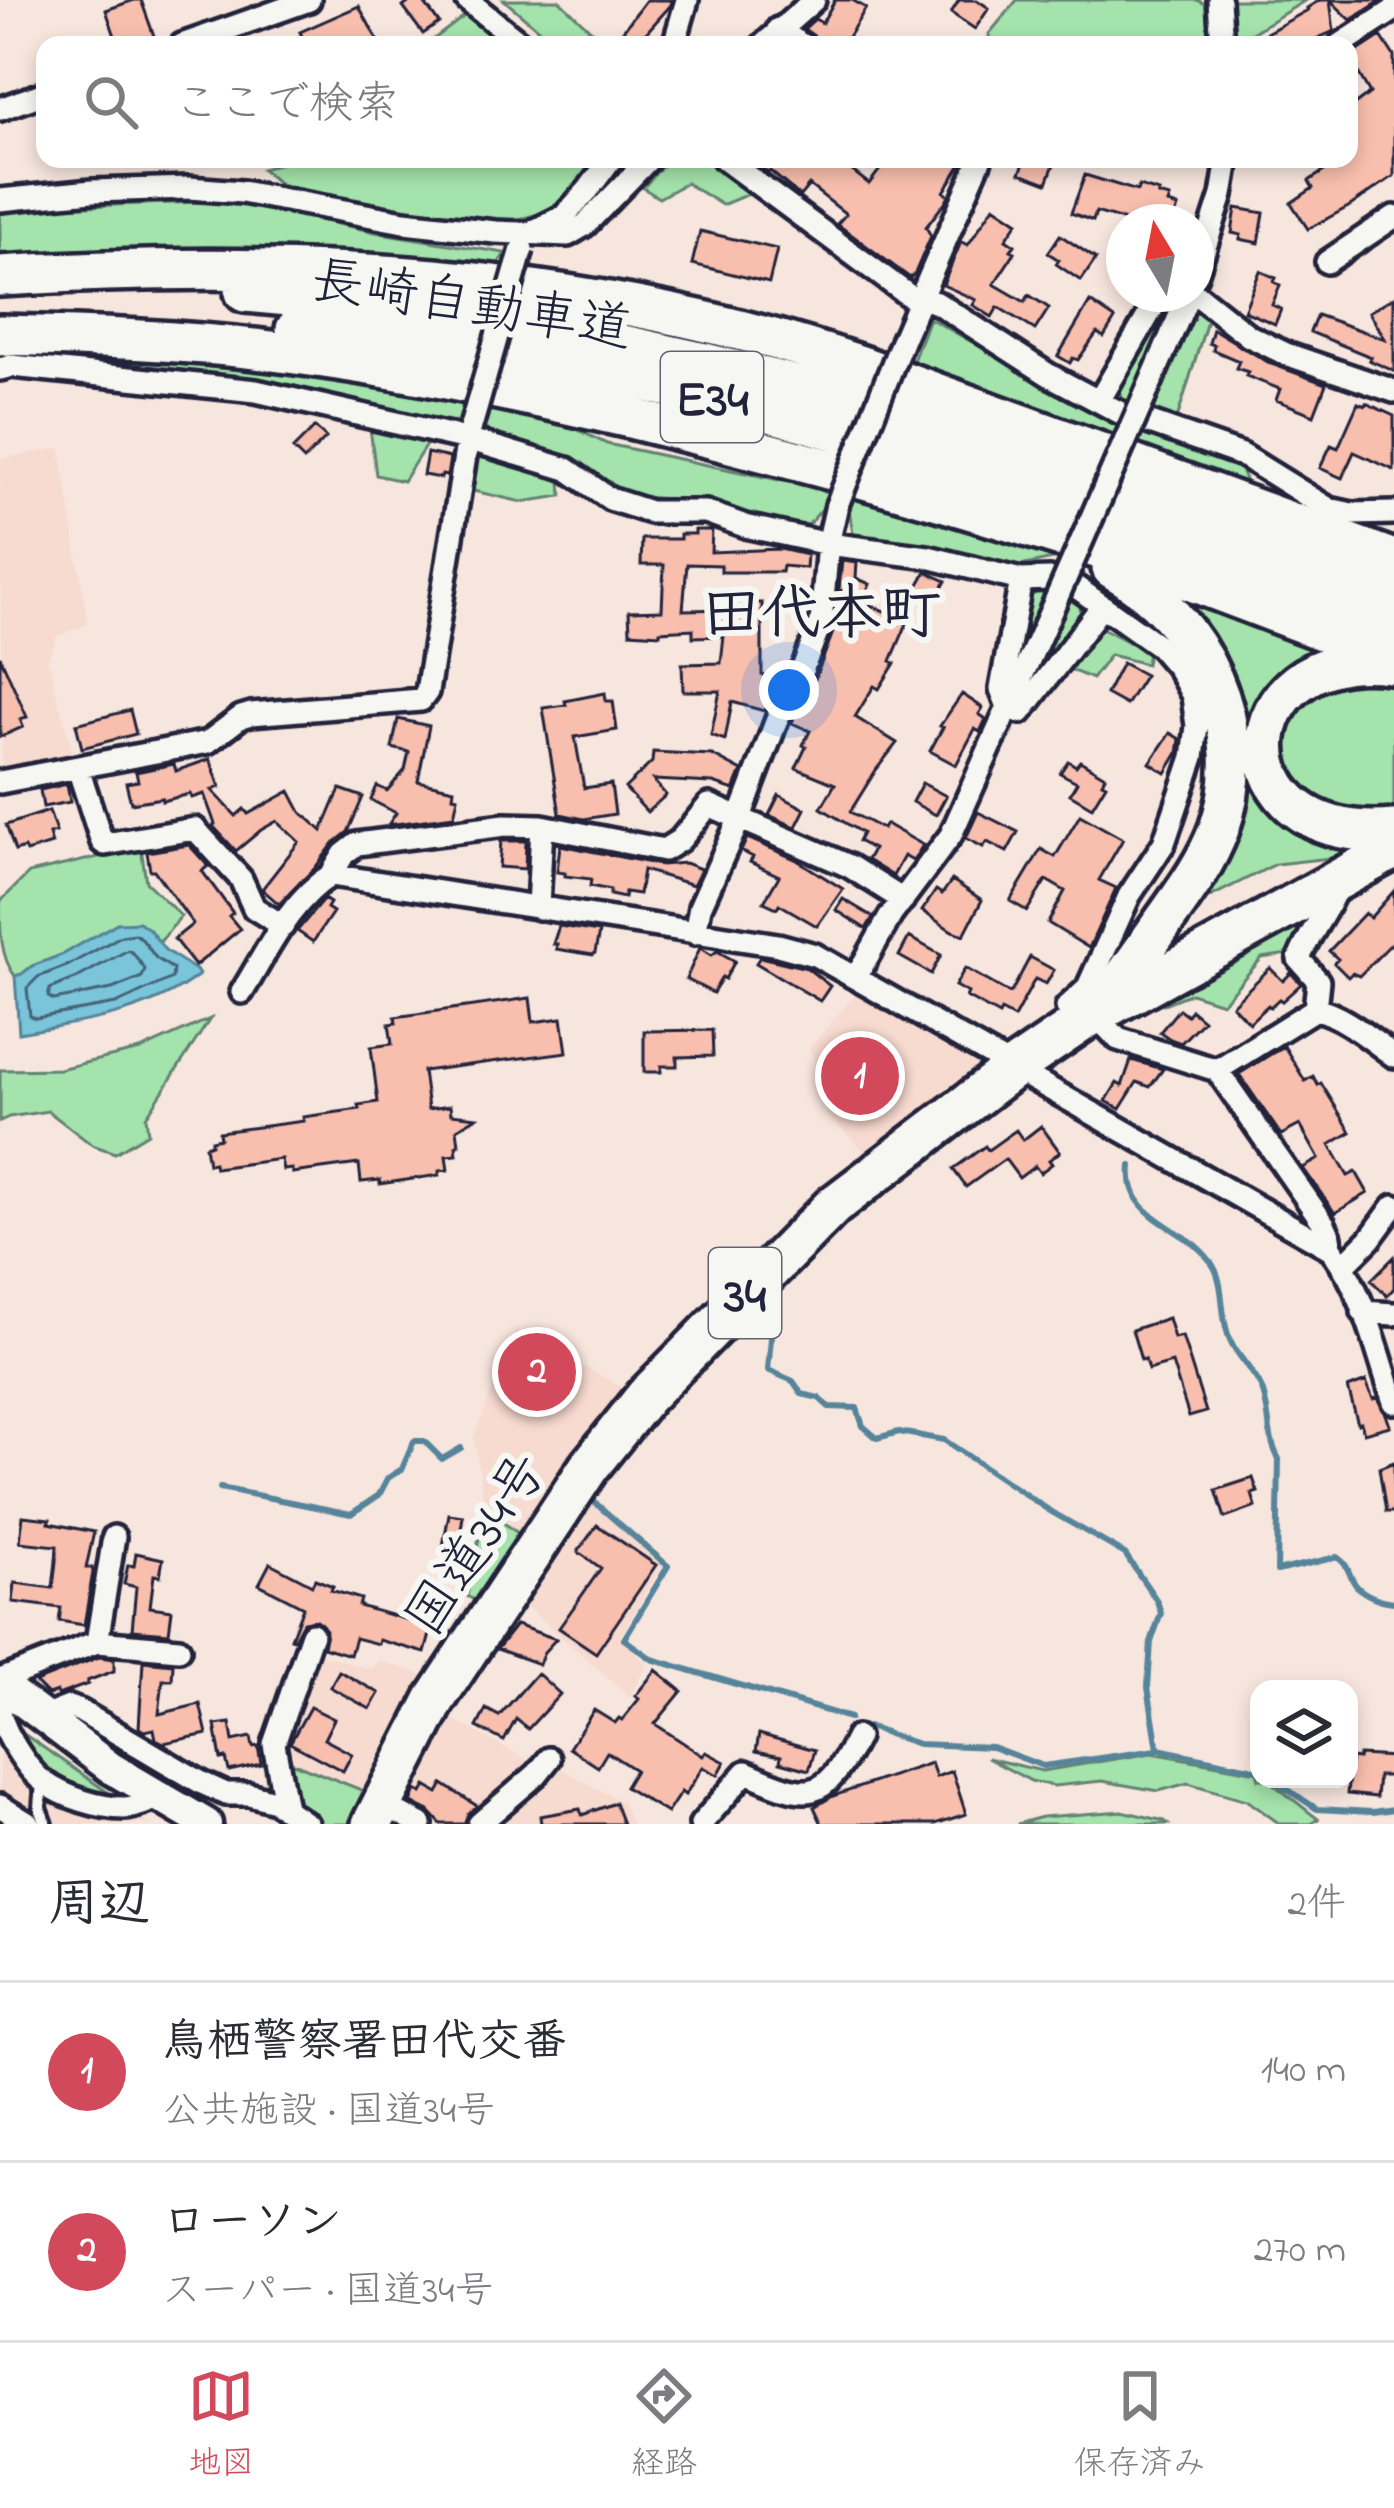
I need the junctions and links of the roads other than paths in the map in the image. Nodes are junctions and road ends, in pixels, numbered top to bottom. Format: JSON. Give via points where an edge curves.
{"nodes":[{"id":1,"x":309,"y":0,"type":"edge"},
{"id":2,"x":467,"y":0,"type":"edge"},
{"id":3,"x":687,"y":0,"type":"edge"},
{"id":4,"x":814,"y":0,"type":"edge"},
{"id":5,"x":1219,"y":0,"type":"edge"},
{"id":6,"x":1391,"y":18,"type":"edge"},
{"id":7,"x":207,"y":36,"type":"edge"},
{"id":8,"x":512,"y":36,"type":"edge"},
{"id":9,"x":677,"y":36,"type":"edge"},
{"id":10,"x":772,"y":36,"type":"edge"},
{"id":11,"x":1221,"y":36,"type":"edge"},
{"id":12,"x":1357,"y":36,"type":"edge"},
{"id":13,"x":36,"y":97,"type":"edge"},
{"id":14,"x":0,"y":110,"type":"edge"},
{"id":15,"x":604,"y":168,"type":"edge"},
{"id":16,"x":640,"y":168,"type":"edge"},
{"id":17,"x":736,"y":168,"type":"edge"},
{"id":18,"x":977,"y":168,"type":"edge"},
{"id":19,"x":1226,"y":168,"type":"edge"},
{"id":20,"x":0,"y":200,"type":"edge"},
{"id":21,"x":1394,"y":217,"type":"edge"},
{"id":22,"x":1214,"y":221,"type":"edge"},
{"id":23,"x":525,"y":242,"type":"junction"},
{"id":24,"x":1327,"y":262,"type":"dead end"},
{"id":25,"x":0,"y":276,"type":"edge"},
{"id":26,"x":0,"y":286,"type":"edge"},
{"id":27,"x":921,"y":299,"type":"junction"},
{"id":28,"x":1214,"y":310,"type":"edge"},
{"id":29,"x":1152,"y":312,"type":"edge"},
{"id":30,"x":1184,"y":312,"type":"edge"},
{"id":31,"x":0,"y":320,"type":"edge"},
{"id":32,"x":0,"y":334,"type":"edge"},
{"id":33,"x":0,"y":369,"type":"edge"},
{"id":34,"x":1394,"y":391,"type":"edge"},
{"id":35,"x":1099,"y":401,"type":"junction"},
{"id":36,"x":468,"y":434,"type":"junction"},
{"id":37,"x":1394,"y":513,"type":"edge"},
{"id":38,"x":1024,"y":527,"type":"junction"},
{"id":39,"x":1326,"y":536,"type":"junction"},
{"id":40,"x":828,"y":544,"type":"junction"},
{"id":41,"x":1394,"y":546,"type":"edge"},
{"id":42,"x":1394,"y":560,"type":"edge"},
{"id":43,"x":1021,"y":580,"type":"junction"},
{"id":44,"x":1394,"y":591,"type":"edge"},
{"id":45,"x":1102,"y":606,"type":"junction"},
{"id":46,"x":1394,"y":624,"type":"edge"},
{"id":47,"x":1394,"y":660,"type":"edge"},
{"id":48,"x":1009,"y":709,"type":"junction"},
{"id":49,"x":79,"y":768,"type":"junction"},
{"id":50,"x":0,"y":782,"type":"edge"},
{"id":51,"x":740,"y":820,"type":"junction"},
{"id":52,"x":542,"y":826,"type":"junction"},
{"id":53,"x":1394,"y":830,"type":"edge"},
{"id":54,"x":1394,"y":849,"type":"edge"},
{"id":55,"x":1394,"y":866,"type":"edge"},
{"id":56,"x":331,"y":875,"type":"junction"},
{"id":57,"x":1394,"y":875,"type":"edge"},
{"id":58,"x":1340,"y":888,"type":"junction"},
{"id":59,"x":903,"y":900,"type":"junction"},
{"id":60,"x":538,"y":908,"type":"junction"},
{"id":61,"x":1273,"y":916,"type":"junction"},
{"id":62,"x":283,"y":926,"type":"junction"},
{"id":63,"x":695,"y":933,"type":"junction"},
{"id":64,"x":856,"y":976,"type":"junction"},
{"id":65,"x":242,"y":992,"type":"dead end"},
{"id":66,"x":1316,"y":1009,"type":"junction"},
{"id":67,"x":1082,"y":1014,"type":"junction"},
{"id":68,"x":1394,"y":1056,"type":"edge"},
{"id":69,"x":1014,"y":1068,"type":"junction"},
{"id":70,"x":1217,"y":1070,"type":"junction"},
{"id":71,"x":1394,"y":1206,"type":"edge"},
{"id":72,"x":1337,"y":1257,"type":"junction"},
{"id":73,"x":1363,"y":1312,"type":"junction"},
{"id":74,"x":1394,"y":1314,"type":"edge"},
{"id":75,"x":1394,"y":1402,"type":"edge"},
{"id":76,"x":114,"y":1537,"type":"dead end"},
{"id":77,"x":313,"y":1634,"type":"dead end"},
{"id":78,"x":97,"y":1642,"type":"junction"},
{"id":79,"x":178,"y":1648,"type":"dead end"},
{"id":80,"x":0,"y":1682,"type":"edge"},
{"id":81,"x":0,"y":1710,"type":"edge"},
{"id":82,"x":44,"y":1717,"type":"junction"},
{"id":83,"x":857,"y":1737,"type":"dead end"},
{"id":84,"x":549,"y":1759,"type":"dead end"},
{"id":85,"x":42,"y":1782,"type":"junction"},
{"id":86,"x":160,"y":1797,"type":"junction"},
{"id":87,"x":0,"y":1806,"type":"edge"},
{"id":88,"x":286,"y":1808,"type":"junction"},
{"id":89,"x":377,"y":1814,"type":"edge"},
{"id":90,"x":29,"y":1824,"type":"edge"},
{"id":91,"x":46,"y":1824,"type":"edge"},
{"id":92,"x":206,"y":1824,"type":"edge"},
{"id":93,"x":307,"y":1824,"type":"edge"},
{"id":94,"x":421,"y":1824,"type":"edge"},
{"id":95,"x":479,"y":1824,"type":"edge"},
{"id":96,"x":701,"y":1824,"type":"edge"}],
"edges":[{"from":1,"to":7,"type":"street"},
{"from":2,"to":8,"type":"street"},
{"from":3,"to":9,"type":"street"},
{"from":4,"to":10,"type":"street"},
{"from":5,"to":11,"type":"street"},
{"from":6,"to":12,"type":"street"},
{"from":13,"to":14,"type":"street"},
{"from":15,"to":23,"type":"street","via":[[564,216]]},
{"from":16,"to":23,"type":"street","via":[[585,225]]},
{"from":17,"to":27,"type":"street"},
{"from":18,"to":27,"type":"street"},
{"from":19,"to":22,"type":"street"},
{"from":20,"to":23,"type":"street","via":[[242,192]]},
{"from":21,"to":24,"type":"street"},
{"from":23,"to":36,"type":"street","bridge":true},
{"from":25,"to":39,"type":"highway","via":[[312,269],[629,306],[791,342]]},
{"from":26,"to":44,"type":"highway","name":"長崎自動車道","number":"E34","via":[[318,298],[645,349],[949,432]]},
{"from":27,"to":35,"type":"street"},
{"from":27,"to":40,"type":"street","bridge":true,"via":[[836,505]]},
{"from":28,"to":34,"type":"street","via":[[1286,354]]},
{"from":29,"to":35,"type":"street"},
{"from":30,"to":48,"type":"street","bridge":true},
{"from":31,"to":46,"type":"highway","name":"長崎自動車道","number":"E34","via":[[318,331],[640,381],[917,456]]},
{"from":32,"to":38,"type":"highway","via":[[212,345],[403,370],[687,432]]},
{"from":33,"to":36,"type":"street","via":[[256,391]]},
{"from":35,"to":37,"type":"street","via":[[1242,455],[1329,509]]},
{"from":36,"to":40,"type":"street","via":[[567,469],[610,499],[650,512],[706,512]]},
{"from":36,"to":49,"type":"street","via":[[422,700],[251,713],[208,742]]},
{"from":38,"to":47,"type":"highway"},
{"from":38,"to":67,"type":"highway","via":[[1129,578],[1174,616],[1215,684],[1228,739],[1227,795],[1208,855],[1125,977]]},
{"from":39,"to":41,"type":"highway"},
{"from":39,"to":42,"type":"highway"},
{"from":40,"to":43,"type":"street"},
{"from":40,"to":51,"type":"street","via":[[821,622]]},
{"from":43,"to":45,"type":"street","via":[[1076,587]]},
{"from":43,"to":48,"type":"street","via":[[1001,689]]},
{"from":45,"to":48,"type":"street","via":[[1021,712]]},
{"from":45,"to":67,"type":"street","via":[[1178,668],[1198,726],[1164,843],[1129,896]]},
{"from":47,"to":53,"type":"highway","via":[[1329,667],[1292,686],[1272,714],[1265,748],[1273,783],[1298,811],[1354,831]]},
{"from":48,"to":59,"type":"street","via":[[950,835]]},
{"from":49,"to":50,"type":"street"},
{"from":49,"to":62,"type":"street","via":[[102,842],[195,829],[241,879],[254,908]]},
{"from":51,"to":52,"type":"street","via":[[709,805],[664,850]]},
{"from":51,"to":59,"type":"street","via":[[849,866]]},
{"from":51,"to":63,"type":"street"},
{"from":52,"to":56,"type":"street","via":[[357,844]]},
{"from":52,"to":60,"type":"street"},
{"from":54,"to":61,"type":"highway","name":"国道34号","number":"34"},
{"from":55,"to":58,"type":"highway","name":"国道34号","number":"34"},
{"from":56,"to":60,"type":"street"},
{"from":56,"to":62,"type":"street"},
{"from":57,"to":58,"type":"highway"},
{"from":58,"to":61,"type":"highway","name":"国道34号","number":"34"},
{"from":58,"to":66,"type":"street","via":[[1299,959],[1318,981]]},
{"from":59,"to":64,"type":"street"},
{"from":60,"to":63,"type":"street"},
{"from":61,"to":67,"type":"highway","name":"国道34号","number":"34"},
{"from":62,"to":65,"type":"street"},
{"from":63,"to":64,"type":"street","via":[[778,945]]},
{"from":64,"to":69,"type":"street"},
{"from":66,"to":68,"type":"street"},
{"from":66,"to":70,"type":"street"},
{"from":67,"to":69,"type":"highway","name":"国道34号","number":"34"},
{"from":67,"to":70,"type":"street","via":[[1118,1039]]},
{"from":69,"to":72,"type":"street"},
{"from":69,"to":89,"type":"highway","name":"国道34号","number":"34","via":[[833,1206],[646,1396],[469,1646]]},
{"from":70,"to":72,"type":"street","via":[[1324,1224]]},
{"from":71,"to":72,"type":"street","via":[[1370,1239]]},
{"from":72,"to":73,"type":"street"},
{"from":73,"to":74,"type":"street"},
{"from":73,"to":75,"type":"street"},
{"from":76,"to":78,"type":"street"},
{"from":77,"to":88,"type":"street","via":[[274,1744]]},
{"from":78,"to":79,"type":"street"},
{"from":78,"to":80,"type":"street"},
{"from":80,"to":82,"type":"street"},
{"from":81,"to":85,"type":"street"},
{"from":82,"to":86,"type":"street"},
{"from":82,"to":88,"type":"street","via":[[80,1711],[202,1783]]},
{"from":83,"to":96,"type":"street","via":[[820,1787],[789,1791],[746,1772]]},
{"from":84,"to":95,"type":"street"},
{"from":85,"to":86,"type":"street","via":[[92,1805],[129,1808]]},
{"from":85,"to":91,"type":"lane"},
{"from":86,"to":92,"type":"street"},
{"from":87,"to":90,"type":"street"},
{"from":88,"to":93,"type":"street"},
{"from":89,"to":94,"type":"street"}]}
